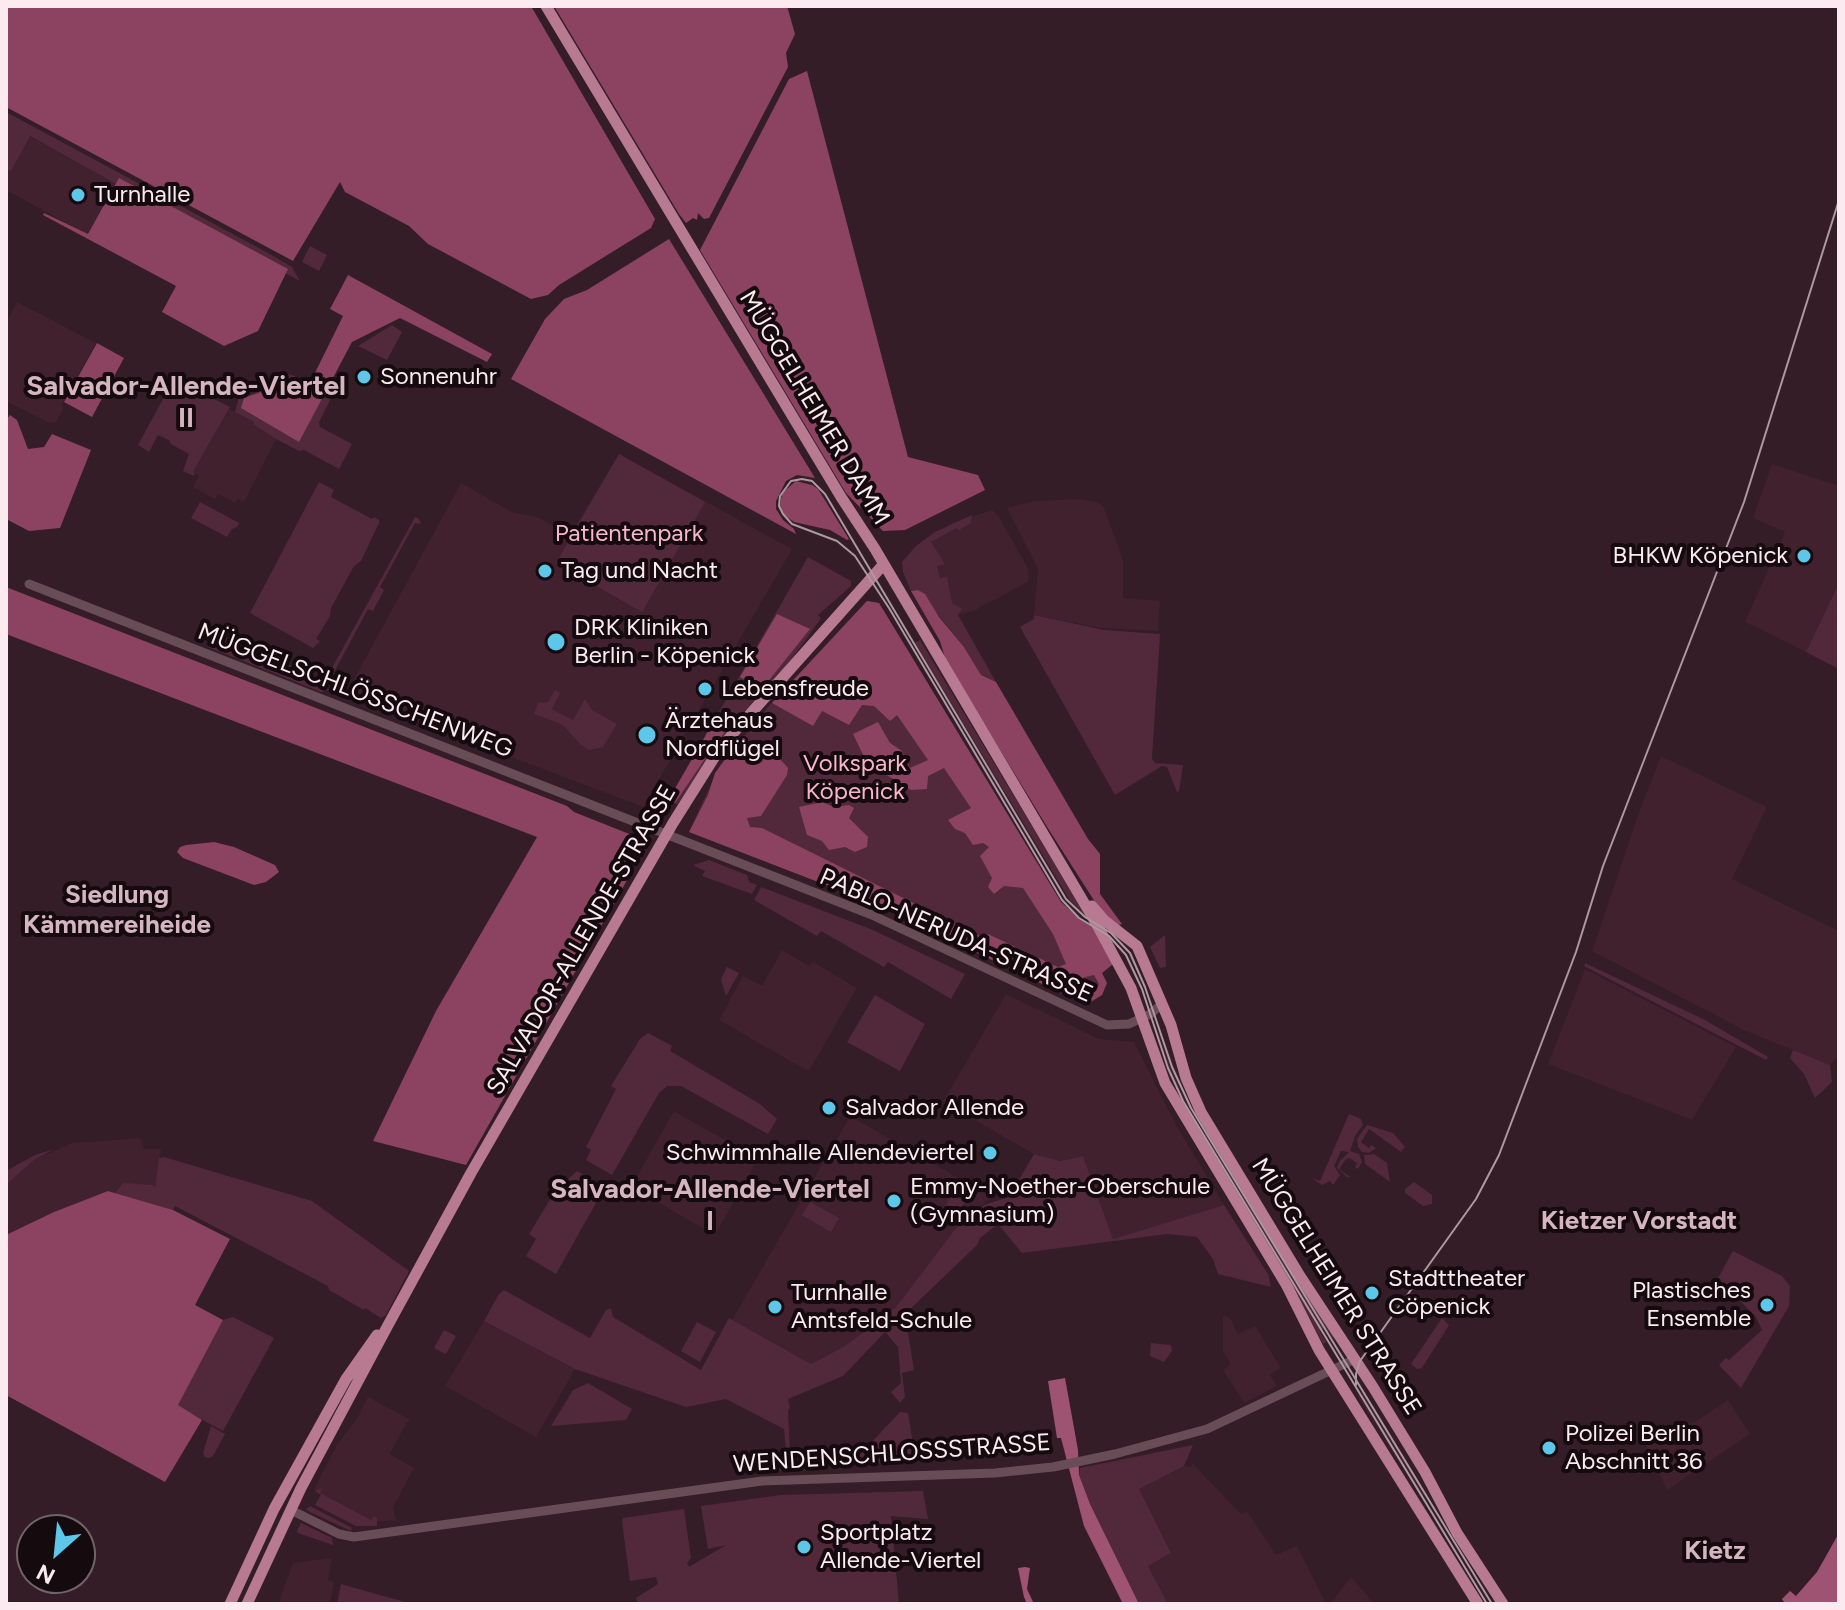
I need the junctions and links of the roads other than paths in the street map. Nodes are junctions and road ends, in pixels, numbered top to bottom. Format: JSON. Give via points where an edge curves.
{"nodes":[{"id":1,"x":546,"y":6,"type":"edge"},
{"id":2,"x":883,"y":565,"type":"junction"},
{"id":3,"x":29,"y":584,"type":"dead end"},
{"id":4,"x":1042,"y":834,"type":"junction"},
{"id":5,"x":666,"y":836,"type":"junction"},
{"id":6,"x":1152,"y":984,"type":"joint"},
{"id":7,"x":1133,"y":993,"type":"joint"},
{"id":8,"x":1162,"y":1004,"type":"junction"},
{"id":9,"x":1142,"y":1019,"type":"junction"},
{"id":10,"x":387,"y":1327,"type":"junction"},
{"id":11,"x":1355,"y":1359,"type":"junction"},
{"id":12,"x":1331,"y":1369,"type":"junction"},
{"id":13,"x":278,"y":1504,"type":"junction"},
{"id":14,"x":291,"y":1510,"type":"junction"},
{"id":15,"x":230,"y":1604,"type":"edge"},
{"id":16,"x":247,"y":1604,"type":"edge"},
{"id":17,"x":1478,"y":1604,"type":"edge"},
{"id":18,"x":1503,"y":1604,"type":"edge"}],
"edges":[{"from":1,"to":2,"type":"main road","name":"MÜGGELHEIMER DAMM"},
{"from":2,"to":4,"type":"main road","name":"MÜGGELHEIMER DAMM"},
{"from":2,"to":5,"type":"main road","name":"SALVADOR-ALLENDE-STRASSE","via":[[717,753]]},
{"from":3,"to":5,"type":"street","name":"MÜGGELSCHLÖSSCHENWEG"},
{"from":4,"to":6,"type":"main road","name":"MÜGGELHEIMER DAMM","via":[[1056,846],[1097,913],[1137,946]]},
{"from":4,"to":7,"type":"main road","name":"MÜGGELHEIMER DAMM"},
{"from":5,"to":9,"type":"street","name":"PABLO-NERUDA-STRASSE","via":[[872,915],[1107,1025]]},
{"from":5,"to":10,"type":"main road","name":"SALVADOR-ALLENDE-STRASSE"},
{"from":6,"to":8,"type":"main road","name":"MÜGGELHEIMER STRASSE"},
{"from":7,"to":9,"type":"main road","name":"MÜGGELHEIMER STRASSE"},
{"from":8,"to":9,"type":"street"},
{"from":8,"to":11,"type":"main road","name":"MÜGGELHEIMER STRASSE","via":[[1201,1112]]},
{"from":9,"to":12,"type":"main road","name":"MÜGGELHEIMER STRASSE","via":[[1165,1083]]},
{"from":10,"to":13,"type":"main road","name":"SALVADOR-ALLENDE-STRASSE","via":[[346,1379]]},
{"from":10,"to":14,"type":"main road","name":"SALVADOR-ALLENDE-STRASSE"},
{"from":11,"to":12,"type":"street","name":"WENDENSCHLOSSSTRASSE"},
{"from":11,"to":18,"type":"main road","name":"MÜGGELHEIMER STRASSE"},
{"from":12,"to":14,"type":"street","name":"WENDENSCHLOSSSTRASSE","via":[[1207,1429],[1053,1467],[786,1479],[354,1537]]},
{"from":12,"to":17,"type":"main road","name":"MÜGGELHEIMER STRASSE"},
{"from":13,"to":14,"type":"main road","name":"WENDENSCHLOSSSTRASSE"},
{"from":13,"to":15,"type":"main road","name":"SALVADOR-ALLENDE-STRASSE"},
{"from":14,"to":16,"type":"main road","name":"SALVADOR-ALLENDE-STRASSE"}]}
